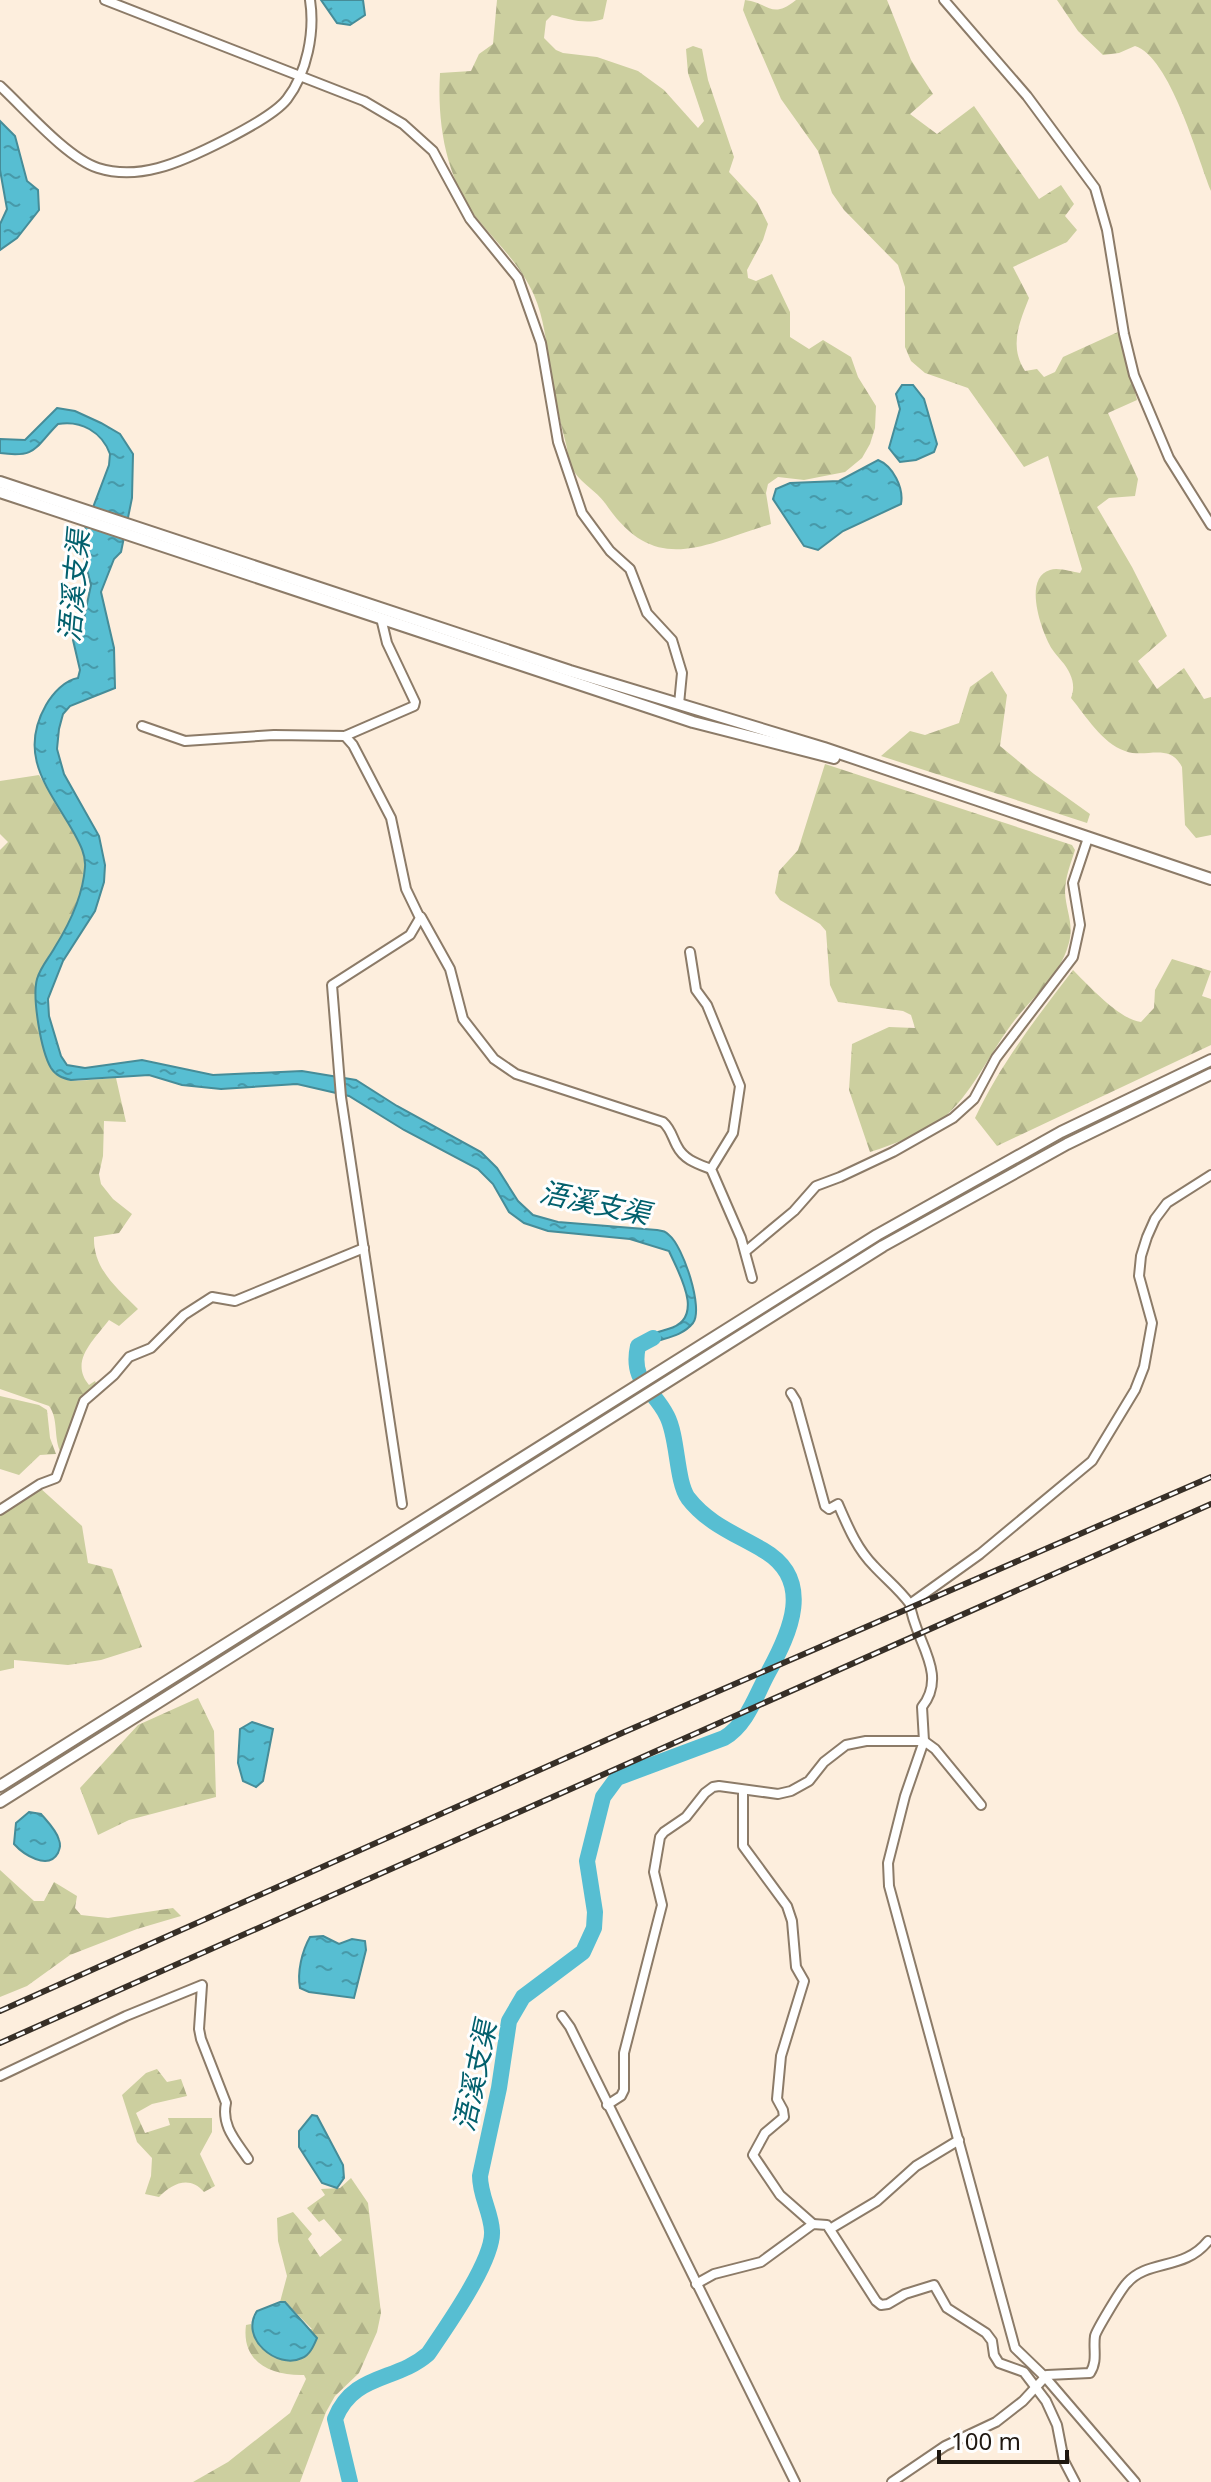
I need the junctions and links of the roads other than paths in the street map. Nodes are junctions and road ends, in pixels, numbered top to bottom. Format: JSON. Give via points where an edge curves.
{"nodes":[{"id":1,"x":105,"y":0,"type":"edge"},
{"id":2,"x":310,"y":0,"type":"edge"},
{"id":3,"x":944,"y":0,"type":"edge"},
{"id":4,"x":299,"y":76,"type":"junction"},
{"id":5,"x":0,"y":86,"type":"edge"},
{"id":6,"x":0,"y":482,"type":"edge"},
{"id":7,"x":0,"y":492,"type":"edge"},
{"id":8,"x":72,"y":511,"type":"junction"},
{"id":9,"x":1211,"y":525,"type":"edge"},
{"id":10,"x":136,"y":532,"type":"junction"},
{"id":11,"x":381,"y":618,"type":"junction"},
{"id":12,"x":679,"y":704,"type":"junction"},
{"id":13,"x":142,"y":726,"type":"dead end"},
{"id":14,"x":345,"y":736,"type":"junction"},
{"id":15,"x":872,"y":766,"type":"junction"},
{"id":16,"x":1088,"y":838,"type":"junction"},
{"id":17,"x":1211,"y":879,"type":"edge"},
{"id":18,"x":420,"y":916,"type":"junction"},
{"id":19,"x":690,"y":952,"type":"dead end"},
{"id":20,"x":1211,"y":1060,"type":"edge"},
{"id":21,"x":1211,"y":1074,"type":"edge"},
{"id":22,"x":711,"y":1169,"type":"junction"},
{"id":23,"x":1211,"y":1175,"type":"edge"},
{"id":24,"x":364,"y":1248,"type":"junction"},
{"id":25,"x":746,"y":1251,"type":"junction"},
{"id":26,"x":752,"y":1278,"type":"dead end"},
{"id":27,"x":791,"y":1393,"type":"dead end"},
{"id":28,"x":402,"y":1504,"type":"dead end"},
{"id":29,"x":0,"y":1510,"type":"edge"},
{"id":30,"x":910,"y":1604,"type":"junction"},
{"id":31,"x":924,"y":1741,"type":"junction"},
{"id":32,"x":0,"y":1786,"type":"edge"},
{"id":33,"x":743,"y":1790,"type":"junction"},
{"id":34,"x":0,"y":1802,"type":"edge"},
{"id":35,"x":981,"y":1805,"type":"dead end"},
{"id":36,"x":562,"y":2016,"type":"dead end"},
{"id":37,"x":0,"y":2076,"type":"edge"},
{"id":38,"x":607,"y":2105,"type":"junction"},
{"id":39,"x":959,"y":2140,"type":"junction"},
{"id":40,"x":248,"y":2159,"type":"dead end"},
{"id":41,"x":813,"y":2224,"type":"junction"},
{"id":42,"x":830,"y":2229,"type":"junction"},
{"id":43,"x":1208,"y":2241,"type":"dead end"},
{"id":44,"x":696,"y":2284,"type":"junction"},
{"id":45,"x":1045,"y":2377,"type":"junction"},
{"id":46,"x":1036,"y":2388,"type":"junction"},
{"id":47,"x":795,"y":2482,"type":"edge"},
{"id":48,"x":892,"y":2482,"type":"edge"},
{"id":49,"x":1075,"y":2482,"type":"edge"},
{"id":50,"x":1135,"y":2482,"type":"edge"}],
"edges":[{"from":1,"to":4,"type":"street"},
{"from":2,"to":4,"type":"street","via":[[310,38]]},
{"from":3,"to":9,"type":"street","via":[[1027,96],[1095,188],[1134,375],[1169,458]]},
{"from":4,"to":5,"type":"street","via":[[285,101],[264,118],[177,162],[138,172],[104,170],[79,160]]},
{"from":4,"to":12,"type":"street","via":[[364,101],[418,135],[435,153],[470,219],[514,271],[536,325],[558,442],[582,513],[630,569],[647,613],[672,640],[682,673]]},
{"from":6,"to":8,"type":"main road"},
{"from":7,"to":8,"type":"main road"},
{"from":8,"to":10,"type":"main road"},
{"from":10,"to":11,"type":"main road"},
{"from":10,"to":12,"type":"main road"},
{"from":11,"to":14,"type":"street","via":[[414,706]]},
{"from":11,"to":15,"type":"main road","via":[[693,722]]},
{"from":12,"to":15,"type":"main road"},
{"from":13,"to":14,"type":"street","via":[[185,741]]},
{"from":14,"to":18,"type":"street","via":[[391,818],[406,889]]},
{"from":15,"to":16,"type":"main road"},
{"from":16,"to":17,"type":"main road"},
{"from":16,"to":25,"type":"street","via":[[1073,883],[1080,925],[1073,957],[996,1058],[974,1099],[953,1118],[893,1152],[816,1186]]},
{"from":18,"to":22,"type":"street","via":[[450,969],[463,1019],[494,1059],[516,1074],[663,1122],[683,1154]]},
{"from":18,"to":24,"type":"street","via":[[410,935],[332,985],[341,1097]]},
{"from":19,"to":22,"type":"street","via":[[696,990],[740,1086],[733,1133]]},
{"from":20,"to":32,"type":"main road","via":[[931,1203]]},
{"from":21,"to":34,"type":"main road","via":[[1067,1144],[883,1246]]},
{"from":22,"to":25,"type":"street"},
{"from":23,"to":30,"type":"street","via":[[1167,1203],[1147,1237],[1139,1276],[1152,1323],[1144,1367],[1092,1461]]},
{"from":24,"to":28,"type":"street"},
{"from":24,"to":29,"type":"street","via":[[235,1301],[212,1297],[184,1315],[151,1348],[129,1357],[82,1403],[56,1478]]},
{"from":25,"to":26,"type":"street"},
{"from":27,"to":30,"type":"street","via":[[825,1506],[838,1504],[852,1537]]},
{"from":30,"to":31,"type":"street","via":[[933,1673],[922,1707]]},
{"from":31,"to":33,"type":"street","via":[[846,1745],[791,1791],[771,1795]]},
{"from":31,"to":35,"type":"street"},
{"from":31,"to":39,"type":"street","via":[[905,1796],[887,1879]]},
{"from":33,"to":38,"type":"street","via":[[713,1787],[681,1822],[662,1834],[654,1872],[662,1905],[624,2053],[624,2090]]},
{"from":33,"to":41,"type":"street","via":[[743,1846],[787,1906],[796,1967],[804,1981],[781,2056],[777,2099],[784,2117],[765,2133],[753,2155],[780,2195]]},
{"from":36,"to":38,"type":"street"},
{"from":37,"to":40,"type":"street","via":[[202,1985],[201,2039],[226,2103],[227,2127]]},
{"from":38,"to":44,"type":"street"},
{"from":39,"to":42,"type":"street"},
{"from":39,"to":45,"type":"street","via":[[1013,2342]]},
{"from":41,"to":42,"type":"street"},
{"from":41,"to":44,"type":"street","via":[[761,2262]]},
{"from":42,"to":46,"type":"street","via":[[878,2304],[934,2285],[947,2308],[990,2339],[999,2363],[1024,2372]]},
{"from":43,"to":45,"type":"street","via":[[1185,2260],[1135,2275],[1126,2284],[1097,2330],[1090,2373]]},
{"from":44,"to":47,"type":"street"},
{"from":45,"to":46,"type":"street"},
{"from":45,"to":50,"type":"street"},
{"from":46,"to":48,"type":"street","via":[[996,2422],[945,2446]]},
{"from":46,"to":49,"type":"street","via":[[1055,2417],[1064,2461]]}]}
